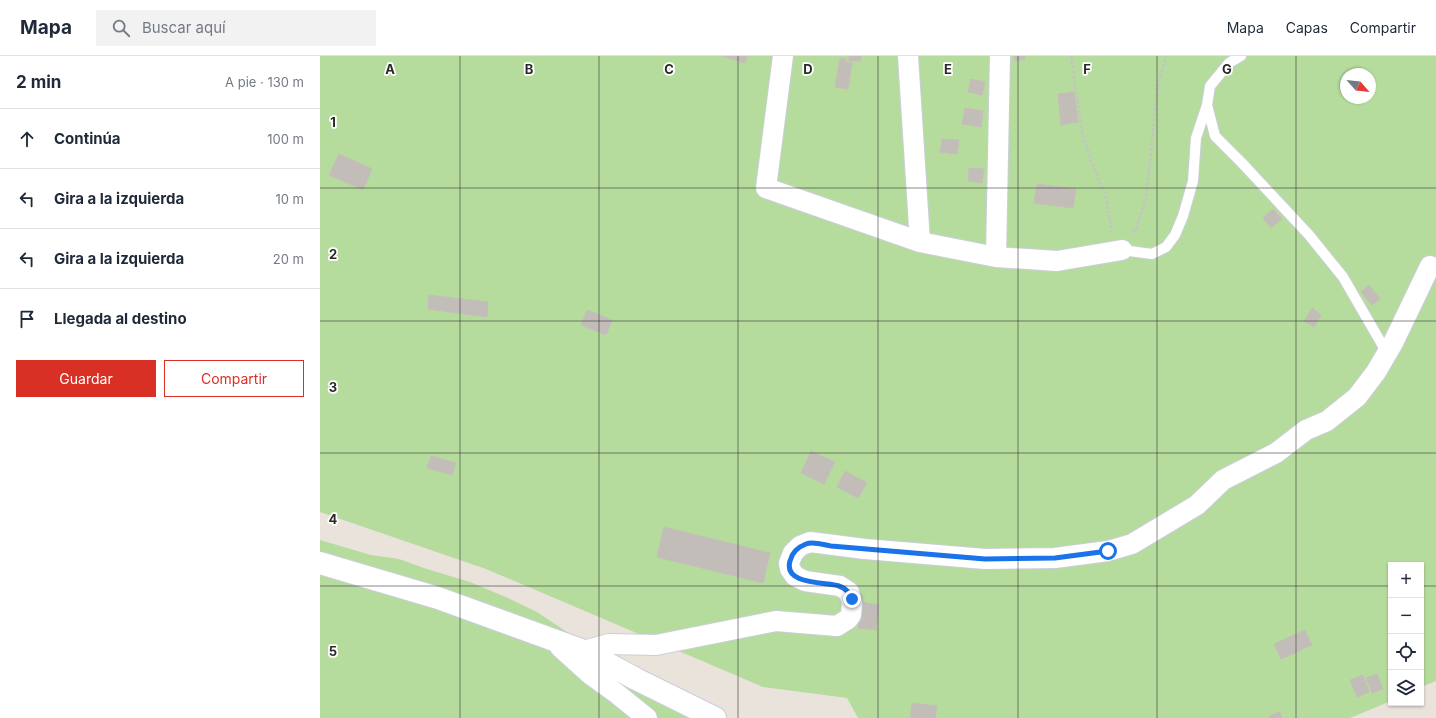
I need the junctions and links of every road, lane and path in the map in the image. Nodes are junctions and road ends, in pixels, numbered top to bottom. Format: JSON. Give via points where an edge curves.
{"nodes":[{"id":1,"x":782,"y":56,"type":"edge"},
{"id":2,"x":908,"y":56,"type":"edge"},
{"id":3,"x":1000,"y":56,"type":"edge"},
{"id":4,"x":1071,"y":56,"type":"edge"},
{"id":5,"x":1166,"y":56,"type":"edge"},
{"id":6,"x":1240,"y":56,"type":"edge"},
{"id":7,"x":1207,"y":105,"type":"junction"},
{"id":8,"x":920,"y":242,"type":"junction"},
{"id":9,"x":1122,"y":250,"type":"junction"},
{"id":10,"x":996,"y":257,"type":"junction"},
{"id":11,"x":1430,"y":266,"type":"dead end"},
{"id":12,"x":1387,"y":353,"type":"junction"},
{"id":13,"x":320,"y":563,"type":"edge"},
{"id":14,"x":553,"y":640,"type":"junction"},
{"id":15,"x":584,"y":651,"type":"junction"},
{"id":16,"x":647,"y":718,"type":"edge"},
{"id":17,"x":715,"y":718,"type":"edge"}],
"edges":[{"from":1,"to":8,"type":"street","via":[[766,188]]},
{"from":2,"to":8,"type":"street"},
{"from":3,"to":10,"type":"street"},
{"from":4,"to":9,"type":"path","via":[[1082,131],[1106,197],[1114,239]]},
{"from":5,"to":9,"type":"path","via":[[1158,84],[1146,199],[1136,229]]},
{"from":6,"to":7,"type":"lane","via":[[1229,63],[1210,86]]},
{"from":7,"to":9,"type":"lane","via":[[1196,138],[1193,181],[1184,216],[1175,235],[1166,248],[1152,254]]},
{"from":7,"to":12,"type":"lane","via":[[1215,136],[1298,224],[1343,277]]},
{"from":8,"to":10,"type":"street"},
{"from":9,"to":10,"type":"street","via":[[1057,261]]},
{"from":11,"to":12,"type":"street"},
{"from":12,"to":15,"type":"street","via":[[1357,397],[1327,421],[1306,430],[1276,453],[1223,480],[1197,505],[1132,544],[1108,551],[1055,558],[985,559],[810,542],[800,546],[793,553],[789,563],[790,569],[795,576],[805,581],[840,586],[849,592],[852,603],[851,615],[836,626],[776,621],[656,645],[609,644]]},
{"from":13,"to":14,"type":"street","via":[[438,598]]},
{"from":14,"to":15,"type":"street"},
{"from":14,"to":16,"type":"street","via":[[591,675]]},
{"from":15,"to":17,"type":"street"}]}
